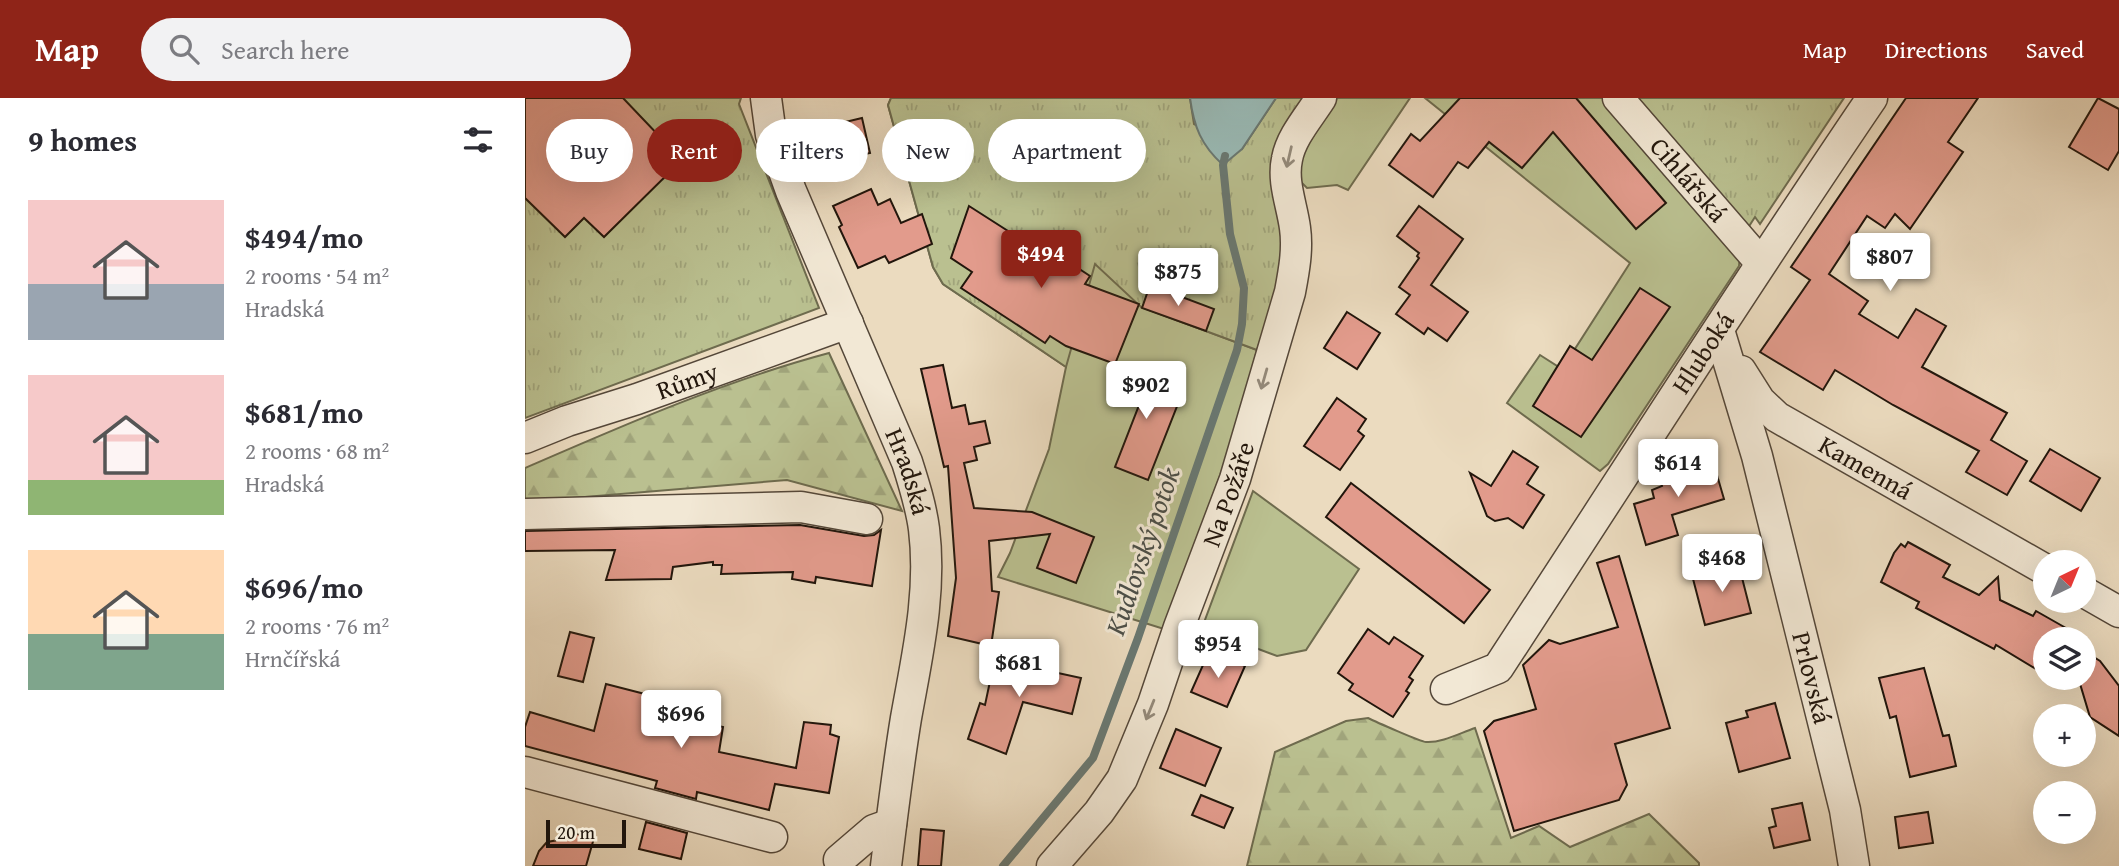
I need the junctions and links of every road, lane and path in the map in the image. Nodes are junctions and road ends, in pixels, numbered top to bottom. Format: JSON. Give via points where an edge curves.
{"nodes":[{"id":1,"x":766,"y":98,"type":"edge"},
{"id":2,"x":1321,"y":98,"type":"edge"},
{"id":3,"x":1618,"y":98,"type":"edge"},
{"id":4,"x":1872,"y":98,"type":"edge"},
{"id":5,"x":1761,"y":262,"type":"junction"},
{"id":6,"x":848,"y":323,"type":"junction"},
{"id":7,"x":1719,"y":330,"type":"junction"},
{"id":8,"x":525,"y":438,"type":"edge"},
{"id":9,"x":525,"y":514,"type":"edge"},
{"id":10,"x":867,"y":519,"type":"dead end"},
{"id":11,"x":2033,"y":563,"type":"edge"},
{"id":12,"x":2097,"y":599,"type":"edge"},
{"id":13,"x":2119,"y":612,"type":"edge"},
{"id":14,"x":1446,"y":689,"type":"dead end"},
{"id":15,"x":525,"y":772,"type":"edge"},
{"id":16,"x":891,"y":824,"type":"junction"},
{"id":17,"x":772,"y":838,"type":"dead end"},
{"id":18,"x":839,"y":860,"type":"dead end"},
{"id":19,"x":886,"y":866,"type":"edge"},
{"id":20,"x":1052,"y":866,"type":"edge"},
{"id":21,"x":1854,"y":866,"type":"edge"}],
"edges":[{"from":1,"to":6,"type":"street","name":"Hradská","via":[[771,135],[790,191]]},
{"from":2,"to":20,"type":"street","name":"Na Požáře","one_way":true,"via":[[1286,159],[1296,229],[1294,270],[1235,479],[1122,779]]},
{"from":3,"to":5,"type":"street","name":"Cihlářská"},
{"from":4,"to":5,"type":"street","name":"Hluboká"},
{"from":5,"to":7,"type":"street","name":"Hluboká"},
{"from":6,"to":8,"type":"street","name":"Růmy"},
{"from":6,"to":16,"type":"street","name":"Hradská","via":[[907,462],[926,549],[923,615]]},
{"from":7,"to":11,"type":"street","name":"Kamenná","via":[[1745,380],[1777,417]]},
{"from":7,"to":14,"type":"street","name":"Hluboká","via":[[1498,667]]},
{"from":7,"to":21,"type":"street","name":"Prlovská","via":[[1764,482],[1845,810]]},
{"from":9,"to":10,"type":"street","via":[[801,507]]},
{"from":12,"to":13,"type":"street"},
{"from":15,"to":17,"type":"street"},
{"from":16,"to":18,"type":"street","via":[[874,830]]},
{"from":16,"to":19,"type":"street","name":"Hradská"}]}
